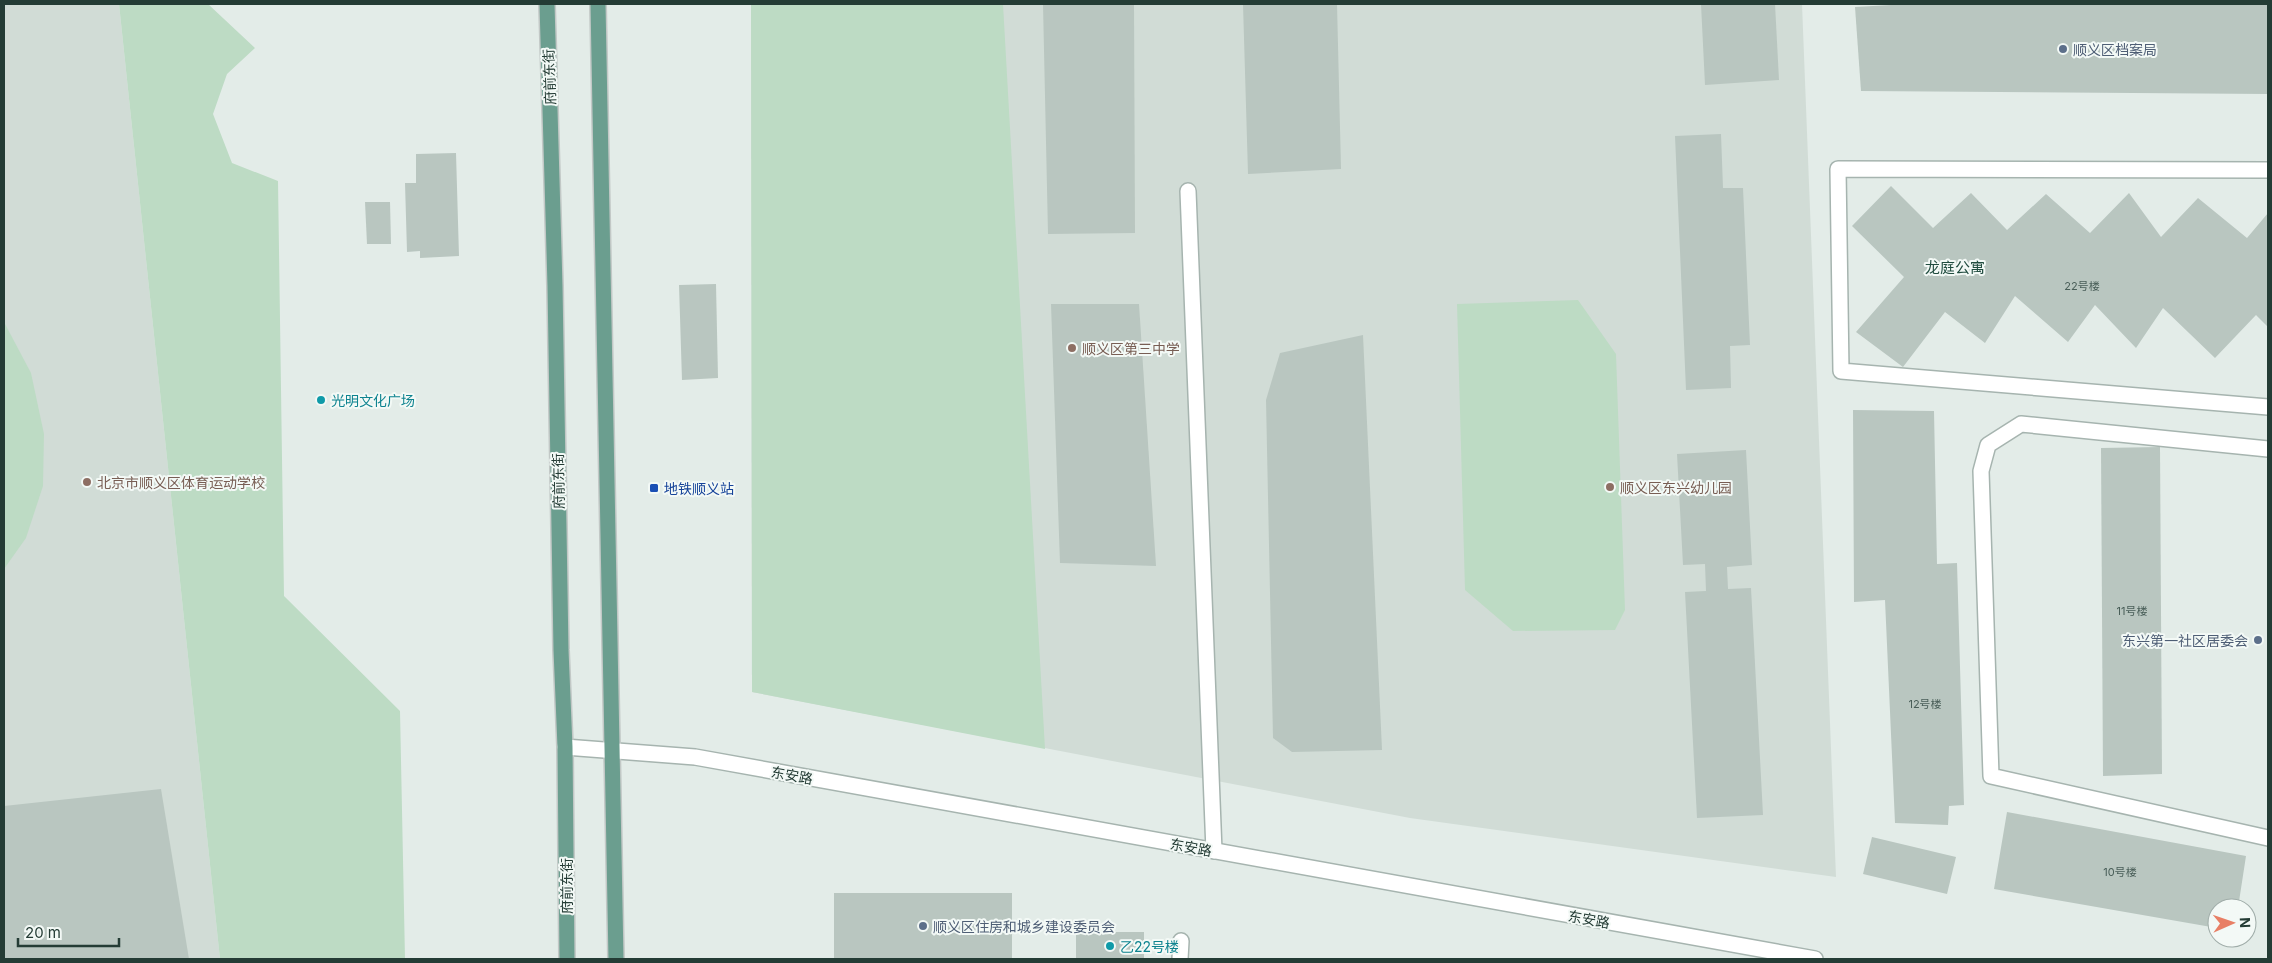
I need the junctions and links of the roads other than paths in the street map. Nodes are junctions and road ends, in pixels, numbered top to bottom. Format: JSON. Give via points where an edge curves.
{"nodes":[{"id":1,"x":547,"y":4,"type":"edge"},
{"id":2,"x":598,"y":4,"type":"edge"},
{"id":3,"x":2268,"y":170,"type":"edge"},
{"id":4,"x":1188,"y":191,"type":"dead end"},
{"id":5,"x":2268,"y":407,"type":"edge"},
{"id":6,"x":2268,"y":449,"type":"edge"},
{"id":7,"x":565,"y":747,"type":"junction"},
{"id":8,"x":613,"y":751,"type":"junction"},
{"id":9,"x":2268,"y":838,"type":"edge"},
{"id":10,"x":1214,"y":851,"type":"junction"},
{"id":11,"x":1181,"y":941,"type":"dead end"},
{"id":12,"x":567,"y":959,"type":"edge"},
{"id":13,"x":616,"y":959,"type":"edge"},
{"id":14,"x":1180,"y":959,"type":"edge"},
{"id":15,"x":1815,"y":959,"type":"edge"}],
"edges":[{"from":1,"to":7,"type":"main road","name":"府前东街"},
{"from":2,"to":8,"type":"main road"},
{"from":3,"to":5,"type":"street","via":[[1838,169],[1841,371]]},
{"from":4,"to":10,"type":"street"},
{"from":6,"to":9,"type":"street","via":[[2021,424],[1988,445],[1980,471],[1991,776]]},
{"from":7,"to":8,"type":"street","name":"东安路"},
{"from":7,"to":12,"type":"main road","name":"府前东街"},
{"from":8,"to":10,"type":"street","name":"东安路","via":[[695,757]]},
{"from":8,"to":13,"type":"main road"},
{"from":10,"to":15,"type":"street","name":"东安路"},
{"from":11,"to":14,"type":"street"}]}
